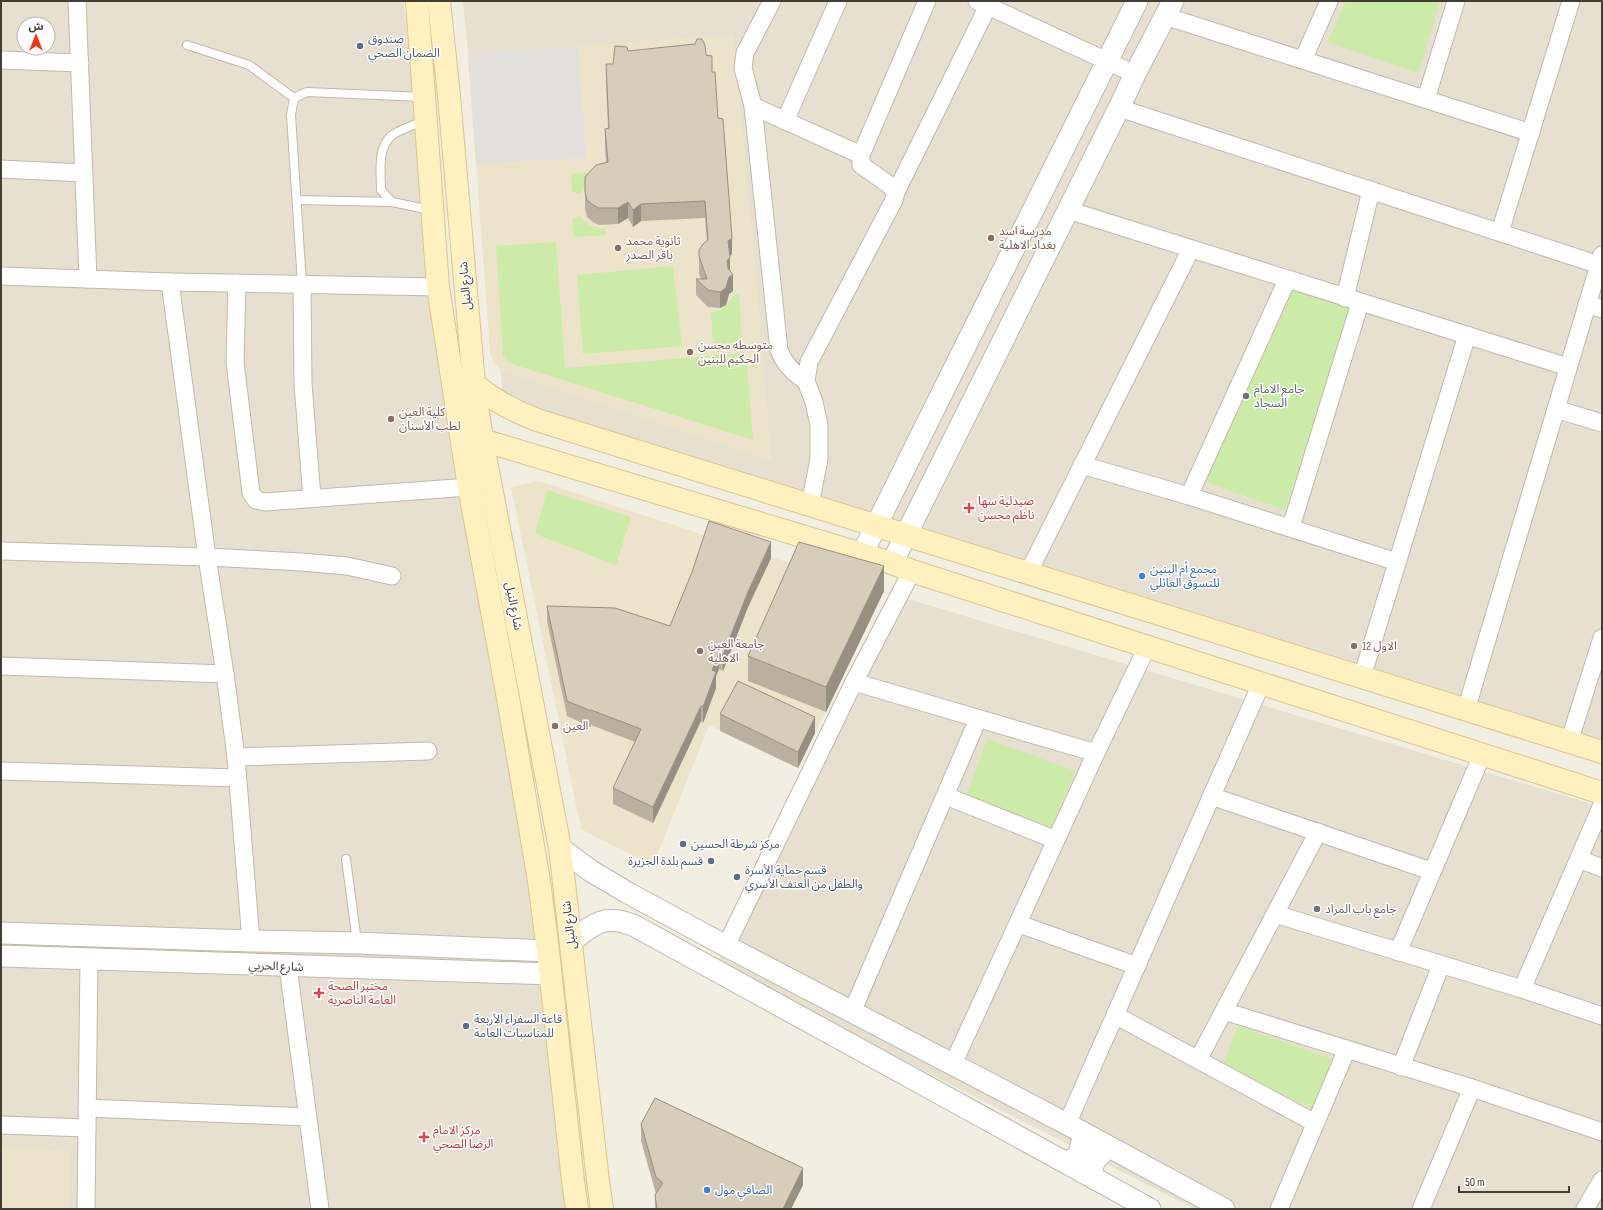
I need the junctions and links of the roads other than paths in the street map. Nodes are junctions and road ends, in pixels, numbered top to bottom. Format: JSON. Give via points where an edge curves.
{"nodes":[{"id":1,"x":77,"y":1,"type":"edge"},
{"id":2,"x":418,"y":1,"type":"edge"},
{"id":3,"x":440,"y":1,"type":"edge"},
{"id":4,"x":772,"y":1,"type":"edge"},
{"id":5,"x":838,"y":1,"type":"edge"},
{"id":6,"x":927,"y":1,"type":"edge"},
{"id":7,"x":1137,"y":1,"type":"edge"},
{"id":8,"x":1329,"y":1,"type":"edge"},
{"id":9,"x":1456,"y":1,"type":"edge"},
{"id":10,"x":1571,"y":1,"type":"edge"},
{"id":11,"x":983,"y":4,"type":"edge"},
{"id":12,"x":1169,"y":9,"type":"edge"},
{"id":13,"x":187,"y":45,"type":"dead end"},
{"id":14,"x":1,"y":60,"type":"edge"},
{"id":15,"x":1303,"y":60,"type":"junction"},
{"id":16,"x":1107,"y":61,"type":"junction"},
{"id":17,"x":80,"y":63,"type":"junction"},
{"id":18,"x":1134,"y":74,"type":"junction"},
{"id":19,"x":449,"y":96,"type":"junction"},
{"id":20,"x":424,"y":97,"type":"junction"},
{"id":21,"x":294,"y":98,"type":"junction"},
{"id":22,"x":1426,"y":100,"type":"junction"},
{"id":23,"x":753,"y":106,"type":"junction"},
{"id":24,"x":1119,"y":108,"type":"junction"},
{"id":25,"x":426,"y":120,"type":"junction"},
{"id":26,"x":784,"y":121,"type":"junction"},
{"id":27,"x":1531,"y":133,"type":"junction"},
{"id":28,"x":861,"y":155,"type":"junction"},
{"id":29,"x":1,"y":169,"type":"edge"},
{"id":30,"x":84,"y":173,"type":"junction"},
{"id":31,"x":1371,"y":190,"type":"junction"},
{"id":32,"x":896,"y":192,"type":"junction"},
{"id":33,"x":297,"y":200,"type":"junction"},
{"id":34,"x":392,"y":202,"type":"junction"},
{"id":35,"x":433,"y":210,"type":"junction"},
{"id":36,"x":1068,"y":210,"type":"junction"},
{"id":37,"x":1500,"y":232,"type":"junction"},
{"id":38,"x":1191,"y":249,"type":"junction"},
{"id":39,"x":1601,"y":260,"type":"edge"},
{"id":40,"x":1,"y":276,"type":"edge"},
{"id":41,"x":88,"y":279,"type":"junction"},
{"id":42,"x":1287,"y":280,"type":"junction"},
{"id":43,"x":170,"y":282,"type":"junction"},
{"id":44,"x":237,"y":284,"type":"junction"},
{"id":45,"x":302,"y":284,"type":"junction"},
{"id":46,"x":438,"y":287,"type":"junction"},
{"id":47,"x":1353,"y":300,"type":"junction"},
{"id":48,"x":1595,"y":306,"type":"edge"},
{"id":49,"x":1467,"y":335,"type":"junction"},
{"id":50,"x":1568,"y":367,"type":"junction"},
{"id":51,"x":806,"y":381,"type":"junction"},
{"id":52,"x":474,"y":384,"type":"junction"},
{"id":53,"x":1556,"y":409,"type":"junction"},
{"id":54,"x":1602,"y":423,"type":"edge"},
{"id":55,"x":482,"y":440,"type":"junction"},
{"id":56,"x":1082,"y":465,"type":"junction"},
{"id":57,"x":469,"y":488,"type":"junction"},
{"id":58,"x":1189,"y":496,"type":"junction"},
{"id":59,"x":312,"y":498,"type":"junction"},
{"id":60,"x":810,"y":505,"type":"junction"},
{"id":61,"x":876,"y":526,"type":"junction"},
{"id":62,"x":1291,"y":528,"type":"junction"},
{"id":63,"x":906,"y":535,"type":"junction"},
{"id":64,"x":1,"y":551,"type":"edge"},
{"id":65,"x":862,"y":554,"type":"junction"},
{"id":66,"x":207,"y":557,"type":"junction"},
{"id":67,"x":1397,"y":562,"type":"junction"},
{"id":68,"x":892,"y":563,"type":"junction"},
{"id":69,"x":912,"y":571,"type":"junction"},
{"id":70,"x":1028,"y":573,"type":"junction"},
{"id":71,"x":392,"y":576,"type":"dead end"},
{"id":72,"x":1602,"y":638,"type":"edge"},
{"id":73,"x":1148,"y":645,"type":"junction"},
{"id":74,"x":1,"y":666,"type":"edge"},
{"id":75,"x":225,"y":674,"type":"junction"},
{"id":76,"x":1362,"y":677,"type":"junction"},
{"id":77,"x":854,"y":682,"type":"junction"},
{"id":78,"x":1260,"y":684,"type":"junction"},
{"id":79,"x":1466,"y":710,"type":"junction"},
{"id":80,"x":978,"y":719,"type":"junction"},
{"id":81,"x":1569,"y":742,"type":"junction"},
{"id":82,"x":428,"y":750,"type":"dead end"},
{"id":83,"x":1602,"y":752,"type":"edge"},
{"id":84,"x":1096,"y":754,"type":"junction"},
{"id":85,"x":1482,"y":755,"type":"junction"},
{"id":86,"x":236,"y":757,"type":"junction"},
{"id":87,"x":1,"y":771,"type":"edge"},
{"id":88,"x":237,"y":778,"type":"junction"},
{"id":89,"x":1602,"y":793,"type":"edge"},
{"id":90,"x":946,"y":796,"type":"junction"},
{"id":91,"x":1211,"y":796,"type":"junction"},
{"id":92,"x":1602,"y":805,"type":"edge"},
{"id":93,"x":1318,"y":832,"type":"junction"},
{"id":94,"x":1056,"y":840,"type":"junction"},
{"id":95,"x":560,"y":848,"type":"junction"},
{"id":96,"x":346,"y":859,"type":"dead end"},
{"id":97,"x":1579,"y":859,"type":"junction"},
{"id":98,"x":1602,"y":868,"type":"edge"},
{"id":99,"x":1431,"y":871,"type":"junction"},
{"id":100,"x":1275,"y":914,"type":"junction"},
{"id":101,"x":1018,"y":924,"type":"junction"},
{"id":102,"x":1,"y":933,"type":"edge"},
{"id":103,"x":251,"y":941,"type":"junction"},
{"id":104,"x":571,"y":942,"type":"junction"},
{"id":105,"x":357,"y":943,"type":"junction"},
{"id":106,"x":726,"y":946,"type":"junction"},
{"id":107,"x":521,"y":950,"type":"junction"},
{"id":108,"x":548,"y":951,"type":"junction"},
{"id":109,"x":1398,"y":952,"type":"junction"},
{"id":110,"x":1,"y":956,"type":"edge"},
{"id":111,"x":89,"y":959,"type":"junction"},
{"id":112,"x":1441,"y":965,"type":"junction"},
{"id":113,"x":288,"y":966,"type":"junction"},
{"id":114,"x":1137,"y":966,"type":"junction"},
{"id":115,"x":520,"y":973,"type":"junction"},
{"id":116,"x":550,"y":974,"type":"junction"},
{"id":117,"x":1522,"y":989,"type":"junction"},
{"id":118,"x":1224,"y":1011,"type":"junction"},
{"id":119,"x":852,"y":1012,"type":"junction"},
{"id":120,"x":1115,"y":1015,"type":"junction"},
{"id":121,"x":1602,"y":1016,"type":"edge"},
{"id":122,"x":1347,"y":1050,"type":"junction"},
{"id":123,"x":1198,"y":1060,"type":"junction"},
{"id":124,"x":953,"y":1064,"type":"junction"},
{"id":125,"x":1401,"y":1067,"type":"junction"},
{"id":126,"x":1472,"y":1088,"type":"junction"},
{"id":127,"x":87,"y":1108,"type":"junction"},
{"id":128,"x":308,"y":1117,"type":"junction"},
{"id":129,"x":1315,"y":1123,"type":"junction"},
{"id":130,"x":1,"y":1125,"type":"edge"},
{"id":131,"x":87,"y":1128,"type":"junction"},
{"id":132,"x":1076,"y":1129,"type":"junction"},
{"id":133,"x":1602,"y":1132,"type":"edge"},
{"id":134,"x":1108,"y":1147,"type":"junction"},
{"id":135,"x":1063,"y":1161,"type":"junction"},
{"id":136,"x":1095,"y":1179,"type":"junction"},
{"id":137,"x":1602,"y":1180,"type":"edge"},
{"id":138,"x":573,"y":1181,"type":"junction"},
{"id":139,"x":598,"y":1181,"type":"junction"},
{"id":140,"x":86,"y":1209,"type":"edge"},
{"id":141,"x":320,"y":1209,"type":"edge"},
{"id":142,"x":577,"y":1209,"type":"edge"},
{"id":143,"x":602,"y":1209,"type":"edge"},
{"id":144,"x":1150,"y":1209,"type":"edge"},
{"id":145,"x":1224,"y":1209,"type":"edge"},
{"id":146,"x":1279,"y":1209,"type":"edge"},
{"id":147,"x":1420,"y":1209,"type":"edge"},
{"id":148,"x":1585,"y":1209,"type":"edge"}],
"edges":[{"from":1,"to":17,"type":"street"},
{"from":2,"to":20,"type":"main road"},
{"from":3,"to":19,"type":"main road","name":"شارع النيل"},
{"from":4,"to":23,"type":"street","via":[[745,53],[743,68]]},
{"from":5,"to":26,"type":"street"},
{"from":6,"to":28,"type":"street"},
{"from":7,"to":16,"type":"street"},
{"from":8,"to":15,"type":"street"},
{"from":9,"to":22,"type":"street"},
{"from":10,"to":27,"type":"street"},
{"from":11,"to":16,"type":"street"},
{"from":11,"to":32,"type":"street"},
{"from":12,"to":15,"type":"street"},
{"from":12,"to":18,"type":"street"},
{"from":13,"to":21,"type":"lane","via":[[249,65]]},
{"from":14,"to":17,"type":"street"},
{"from":15,"to":22,"type":"street"},
{"from":16,"to":18,"type":"street"},
{"from":16,"to":61,"type":"street"},
{"from":17,"to":30,"type":"street"},
{"from":18,"to":24,"type":"street"},
{"from":19,"to":20,"type":"main road"},
{"from":19,"to":52,"type":"main road","name":"شارع النيل"},
{"from":20,"to":21,"type":"lane","via":[[307,92]]},
{"from":20,"to":25,"type":"main road"},
{"from":21,"to":33,"type":"lane","via":[[291,115]]},
{"from":22,"to":27,"type":"street"},
{"from":23,"to":26,"type":"street"},
{"from":23,"to":51,"type":"street","via":[[779,350],[782,359],[794,373]]},
{"from":24,"to":31,"type":"street"},
{"from":24,"to":36,"type":"street"},
{"from":25,"to":34,"type":"lane","via":[[391,136],[383,147],[381,190]]},
{"from":25,"to":35,"type":"main road"},
{"from":26,"to":28,"type":"street"},
{"from":27,"to":37,"type":"street"},
{"from":28,"to":32,"type":"street","via":[[861,165]]},
{"from":29,"to":30,"type":"street"},
{"from":30,"to":41,"type":"street"},
{"from":31,"to":37,"type":"street"},
{"from":31,"to":47,"type":"street"},
{"from":32,"to":51,"type":"street","via":[[809,362]]},
{"from":33,"to":34,"type":"lane"},
{"from":33,"to":45,"type":"lane"},
{"from":34,"to":35,"type":"lane"},
{"from":35,"to":46,"type":"main road"},
{"from":36,"to":38,"type":"street"},
{"from":36,"to":63,"type":"street"},
{"from":37,"to":39,"type":"street"},
{"from":38,"to":42,"type":"street"},
{"from":38,"to":56,"type":"street"},
{"from":39,"to":48,"type":"street"},
{"from":40,"to":41,"type":"street"},
{"from":41,"to":43,"type":"street"},
{"from":42,"to":47,"type":"street"},
{"from":42,"to":58,"type":"street"},
{"from":43,"to":44,"type":"street"},
{"from":43,"to":66,"type":"street"},
{"from":44,"to":45,"type":"street"},
{"from":44,"to":59,"type":"street","via":[[235,362],[251,493],[256,500],[265,502]]},
{"from":45,"to":46,"type":"street"},
{"from":45,"to":59,"type":"street","via":[[303,384]]},
{"from":46,"to":57,"type":"main road"},
{"from":47,"to":49,"type":"street"},
{"from":47,"to":62,"type":"street"},
{"from":48,"to":50,"type":"street"},
{"from":49,"to":50,"type":"street"},
{"from":49,"to":67,"type":"street"},
{"from":50,"to":53,"type":"street"},
{"from":51,"to":60,"type":"street","via":[[819,425],[819,459]]},
{"from":52,"to":55,"type":"main road","name":"شارع النيل"},
{"from":52,"to":60,"type":"main road","via":[[502,405],[531,418]]},
{"from":53,"to":54,"type":"street"},
{"from":53,"to":79,"type":"street"},
{"from":55,"to":65,"type":"main road"},
{"from":55,"to":95,"type":"main road","name":"شارع النيل"},
{"from":56,"to":58,"type":"street"},
{"from":56,"to":70,"type":"street"},
{"from":57,"to":59,"type":"street"},
{"from":57,"to":108,"type":"main road","via":[[509,705],[539,881]]},
{"from":58,"to":62,"type":"street"},
{"from":60,"to":61,"type":"main road"},
{"from":61,"to":63,"type":"main road"},
{"from":61,"to":65,"type":"street"},
{"from":62,"to":67,"type":"street"},
{"from":63,"to":68,"type":"street"},
{"from":63,"to":70,"type":"main road"},
{"from":64,"to":66,"type":"street"},
{"from":65,"to":68,"type":"main road"},
{"from":66,"to":71,"type":"street","via":[[347,566]]},
{"from":66,"to":75,"type":"street"},
{"from":67,"to":76,"type":"street"},
{"from":68,"to":69,"type":"main road"},
{"from":69,"to":73,"type":"main road"},
{"from":69,"to":77,"type":"street"},
{"from":70,"to":76,"type":"main road"},
{"from":72,"to":81,"type":"street"},
{"from":73,"to":78,"type":"main road"},
{"from":73,"to":84,"type":"street"},
{"from":74,"to":75,"type":"street"},
{"from":75,"to":86,"type":"street"},
{"from":76,"to":79,"type":"main road"},
{"from":77,"to":80,"type":"street"},
{"from":77,"to":106,"type":"street"},
{"from":78,"to":85,"type":"main road"},
{"from":78,"to":91,"type":"street"},
{"from":79,"to":81,"type":"main road"},
{"from":80,"to":84,"type":"street"},
{"from":80,"to":90,"type":"street"},
{"from":81,"to":83,"type":"main road"},
{"from":82,"to":86,"type":"street"},
{"from":84,"to":94,"type":"street"},
{"from":85,"to":89,"type":"main road"},
{"from":85,"to":99,"type":"street"},
{"from":86,"to":88,"type":"street"},
{"from":87,"to":88,"type":"street"},
{"from":88,"to":103,"type":"street"},
{"from":90,"to":94,"type":"street"},
{"from":90,"to":119,"type":"street"},
{"from":91,"to":93,"type":"street"},
{"from":91,"to":114,"type":"street"},
{"from":92,"to":97,"type":"street"},
{"from":93,"to":99,"type":"street"},
{"from":93,"to":100,"type":"street"},
{"from":94,"to":101,"type":"street"},
{"from":95,"to":104,"type":"main road","name":"شارع النيل"},
{"from":95,"to":106,"type":"street","via":[[597,874]]},
{"from":96,"to":105,"type":"lane"},
{"from":97,"to":98,"type":"street"},
{"from":97,"to":117,"type":"street"},
{"from":99,"to":109,"type":"street"},
{"from":100,"to":109,"type":"street"},
{"from":100,"to":118,"type":"street"},
{"from":101,"to":114,"type":"street"},
{"from":101,"to":124,"type":"street"},
{"from":102,"to":103,"type":"street","name":"شارع الحربي"},
{"from":103,"to":105,"type":"street","name":"شارع الحربي"},
{"from":104,"to":135,"type":"street","via":[[598,922],[610,919],[633,924]]},
{"from":104,"to":139,"type":"main road","name":"شارع النيل"},
{"from":105,"to":107,"type":"street","name":"شارع الحربي"},
{"from":106,"to":119,"type":"street"},
{"from":107,"to":108,"type":"street","name":"شارع الحربي"},
{"from":107,"to":115,"type":"street","via":[[528,962]]},
{"from":108,"to":116,"type":"main road"},
{"from":109,"to":112,"type":"street"},
{"from":110,"to":111,"type":"street","name":"شارع الحربي"},
{"from":111,"to":113,"type":"street","name":"شارع الحربي"},
{"from":111,"to":127,"type":"street"},
{"from":112,"to":117,"type":"street"},
{"from":112,"to":125,"type":"street"},
{"from":113,"to":115,"type":"street","name":"شارع الحربي"},
{"from":113,"to":128,"type":"street"},
{"from":114,"to":120,"type":"street"},
{"from":115,"to":116,"type":"street","name":"شارع الحربي"},
{"from":116,"to":138,"type":"main road"},
{"from":117,"to":121,"type":"street"},
{"from":118,"to":122,"type":"street"},
{"from":118,"to":123,"type":"street"},
{"from":119,"to":124,"type":"street"},
{"from":120,"to":123,"type":"street"},
{"from":120,"to":132,"type":"street"},
{"from":122,"to":125,"type":"street"},
{"from":122,"to":129,"type":"street"},
{"from":123,"to":129,"type":"street"},
{"from":124,"to":132,"type":"street"},
{"from":125,"to":126,"type":"street"},
{"from":126,"to":133,"type":"street"},
{"from":126,"to":147,"type":"street"},
{"from":127,"to":128,"type":"street"},
{"from":127,"to":131,"type":"street"},
{"from":128,"to":141,"type":"street"},
{"from":129,"to":146,"type":"street"},
{"from":130,"to":131,"type":"street"},
{"from":131,"to":140,"type":"street"},
{"from":132,"to":134,"type":"street"},
{"from":132,"to":135,"type":"street","via":[[1079,1154],[1072,1161]]},
{"from":134,"to":136,"type":"street","via":[[1094,1164],[1092,1173]]},
{"from":134,"to":145,"type":"street"},
{"from":135,"to":136,"type":"street"},
{"from":136,"to":144,"type":"street"},
{"from":137,"to":148,"type":"street"},
{"from":138,"to":139,"type":"main road"},
{"from":138,"to":142,"type":"main road"},
{"from":139,"to":143,"type":"main road","name":"شارع النيل"}]}
